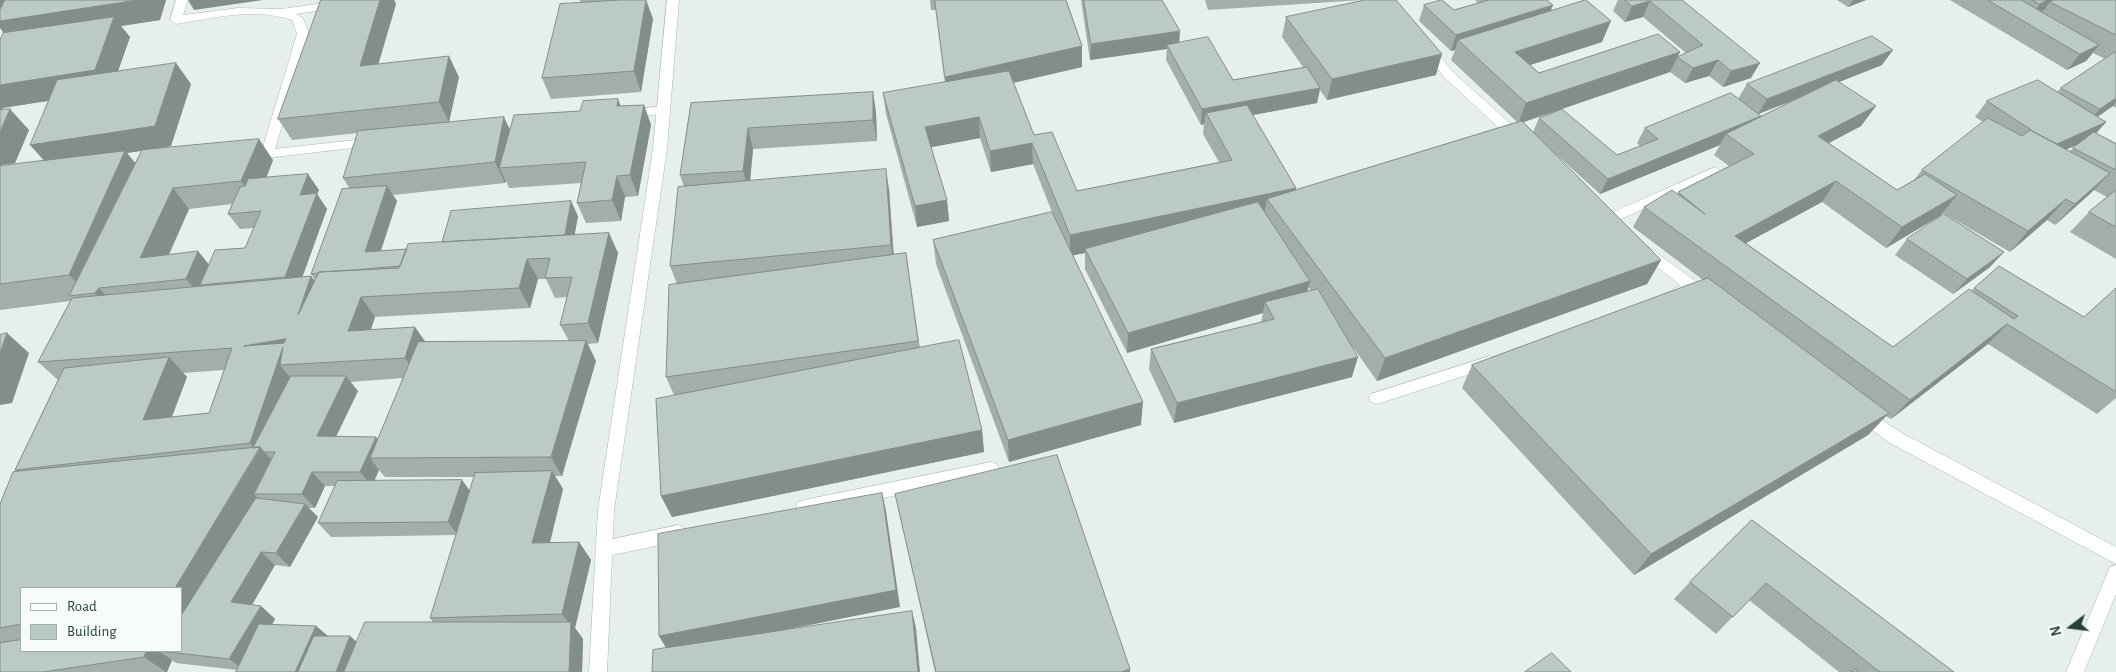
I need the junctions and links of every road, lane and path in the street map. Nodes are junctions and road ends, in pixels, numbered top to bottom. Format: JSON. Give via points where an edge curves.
{"nodes":[{"id":1,"x":182,"y":0,"type":"edge"},
{"id":2,"x":371,"y":0,"type":"edge"},
{"id":3,"x":673,"y":0,"type":"edge"},
{"id":4,"x":284,"y":12,"type":"junction"},
{"id":5,"x":1419,"y":38,"type":"edge"},
{"id":6,"x":663,"y":110,"type":"junction"},
{"id":7,"x":614,"y":116,"type":"edge"},
{"id":8,"x":386,"y":141,"type":"edge"},
{"id":9,"x":1527,"y":147,"type":"edge"},
{"id":10,"x":267,"y":154,"type":"junction"},
{"id":11,"x":238,"y":157,"type":"edge"},
{"id":12,"x":1715,"y":172,"type":"edge"},
{"id":13,"x":1593,"y":206,"type":"edge"},
{"id":14,"x":1607,"y":220,"type":"junction"},
{"id":15,"x":1693,"y":287,"type":"junction"},
{"id":16,"x":1666,"y":298,"type":"edge"},
{"id":17,"x":1709,"y":299,"type":"edge"},
{"id":18,"x":1500,"y":359,"type":"edge"},
{"id":19,"x":1377,"y":398,"type":"dead end"},
{"id":20,"x":1849,"y":403,"type":"edge"},
{"id":21,"x":991,"y":469,"type":"edge"},
{"id":22,"x":788,"y":511,"type":"edge"},
{"id":23,"x":691,"y":531,"type":"edge"},
{"id":24,"x":604,"y":548,"type":"junction"},
{"id":25,"x":2116,"y":556,"type":"edge"},
{"id":26,"x":2116,"y":573,"type":"edge"},
{"id":27,"x":598,"y":672,"type":"edge"},
{"id":28,"x":2075,"y":672,"type":"edge"}],
"edges":[{"from":1,"to":4,"type":"street","via":[[176,20],[265,10]]},
{"from":2,"to":4,"type":"street"},
{"from":3,"to":6,"type":"street"},
{"from":4,"to":10,"type":"street","via":[[297,18],[303,34]]},
{"from":5,"to":9,"type":"street","via":[[1448,74]]},
{"from":6,"to":7,"type":"street"},
{"from":6,"to":24,"type":"street","via":[[660,150],[606,510]]},
{"from":8,"to":10,"type":"street"},
{"from":10,"to":11,"type":"street"},
{"from":12,"to":14,"type":"street"},
{"from":13,"to":14,"type":"street"},
{"from":14,"to":15,"type":"street"},
{"from":15,"to":16,"type":"street"},
{"from":15,"to":17,"type":"street"},
{"from":18,"to":19,"type":"street"},
{"from":20,"to":25,"type":"street","via":[[1896,438]]},
{"from":21,"to":22,"type":"street"},
{"from":23,"to":24,"type":"street"},
{"from":24,"to":27,"type":"street"},
{"from":26,"to":28,"type":"street"}]}
